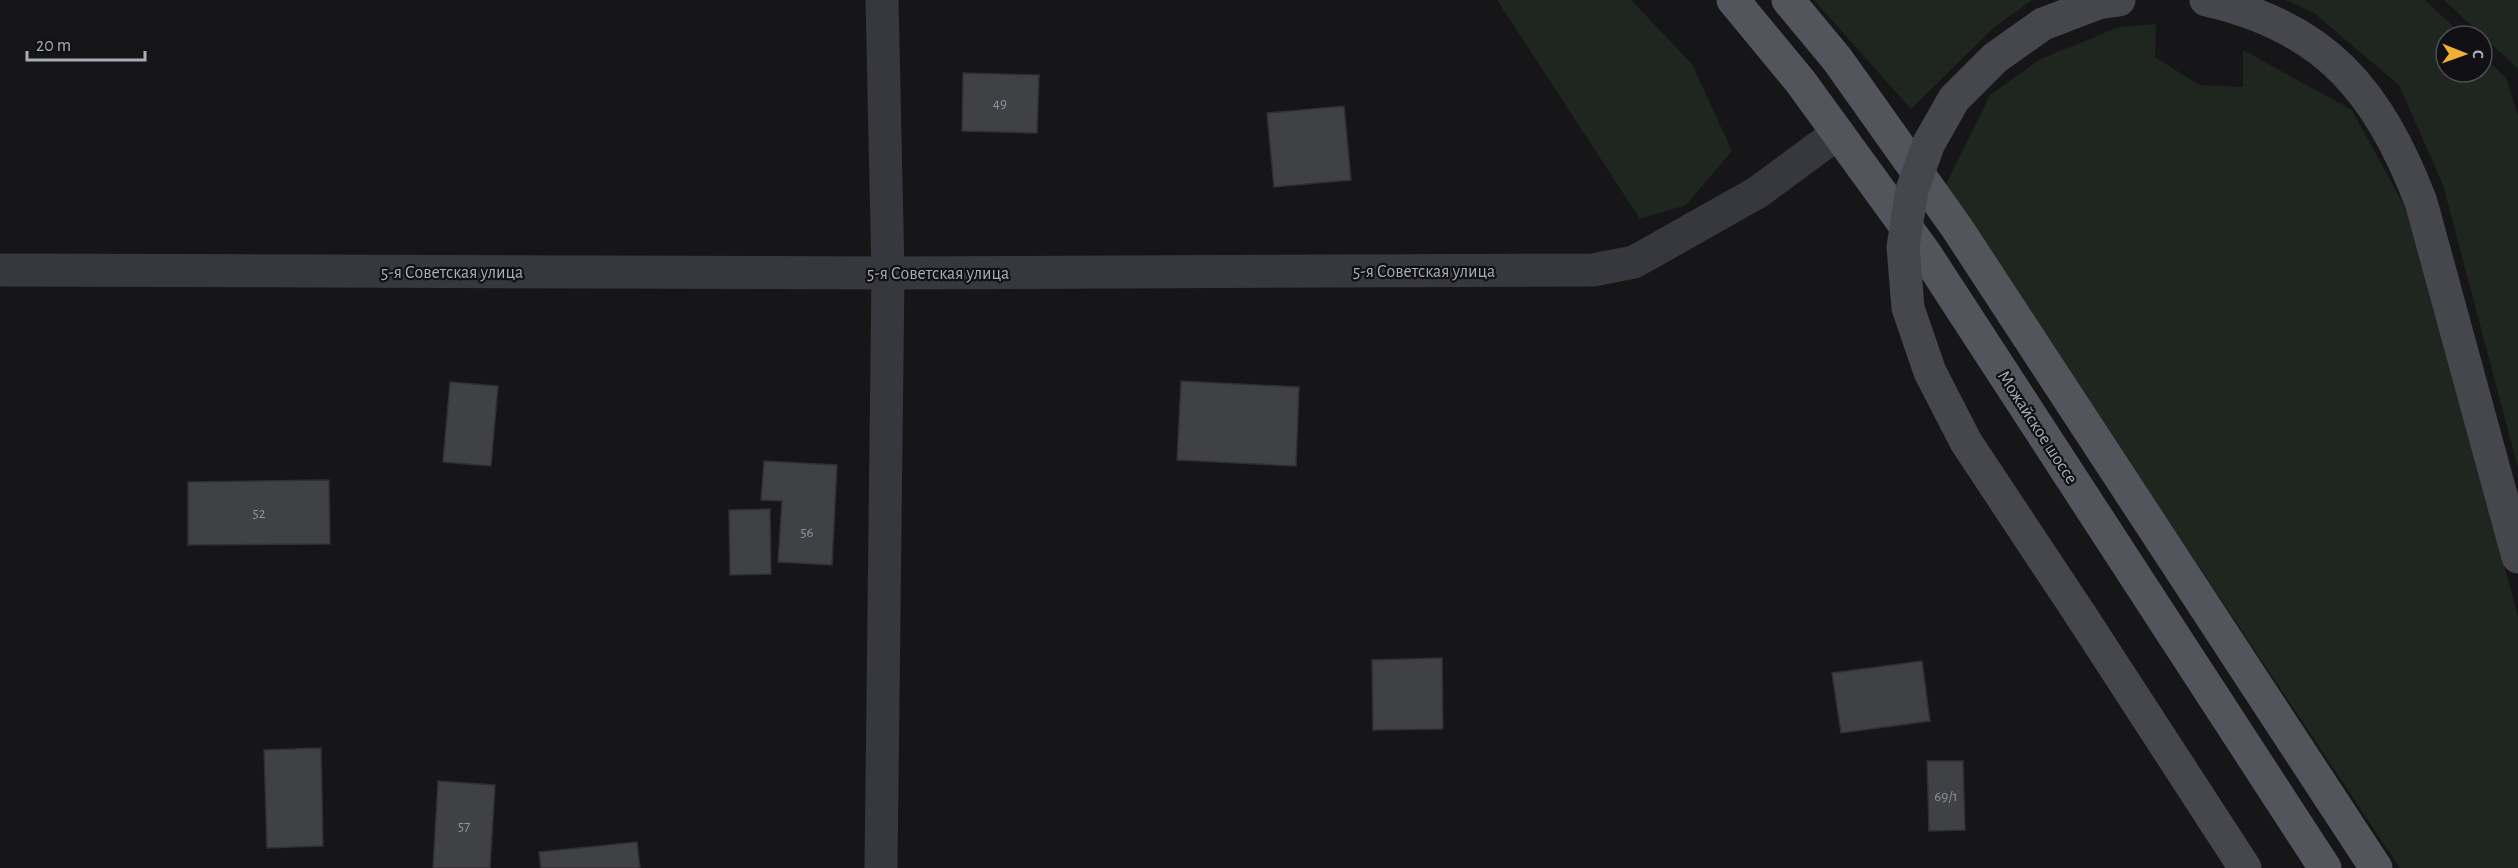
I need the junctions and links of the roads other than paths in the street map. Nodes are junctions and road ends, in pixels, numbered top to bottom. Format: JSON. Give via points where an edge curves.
{"nodes":[{"id":1,"x":882,"y":0,"type":"edge"},
{"id":2,"x":1733,"y":0,"type":"edge"},
{"id":3,"x":1788,"y":0,"type":"edge"},
{"id":4,"x":2119,"y":0,"type":"edge"},
{"id":5,"x":2206,"y":0,"type":"edge"},
{"id":6,"x":1838,"y":133,"type":"junction"},
{"id":7,"x":0,"y":270,"type":"edge"},
{"id":8,"x":888,"y":273,"type":"junction"},
{"id":9,"x":2518,"y":557,"type":"edge"},
{"id":10,"x":881,"y":868,"type":"edge"},
{"id":11,"x":2246,"y":868,"type":"edge"},
{"id":12,"x":2325,"y":868,"type":"edge"},
{"id":13,"x":2376,"y":868,"type":"edge"}],
"edges":[{"from":1,"to":8,"type":"street"},
{"from":2,"to":6,"type":"main road","name":"Можайское шоссе"},
{"from":3,"to":13,"type":"main road","via":[[1836,59],[1957,228]]},
{"from":4,"to":11,"type":"main road","bridge":true,"via":[[2098,3],[2043,24],[1995,58],[1954,99],[1929,143],[1912,190],[1903,247],[1908,308],[1930,372],[1966,442]]},
{"from":5,"to":9,"type":"main road","via":[[2243,8],[2290,29],[2329,54],[2386,125],[2421,202]]},
{"from":6,"to":8,"type":"street","name":"5-я Советская улица","via":[[1758,192],[1634,262],[1593,270]]},
{"from":6,"to":12,"type":"main road","name":"Можайское шоссе","via":[[1925,253]]},
{"from":7,"to":8,"type":"street","name":"5-я Советская улица"},
{"from":8,"to":10,"type":"street"}]}
